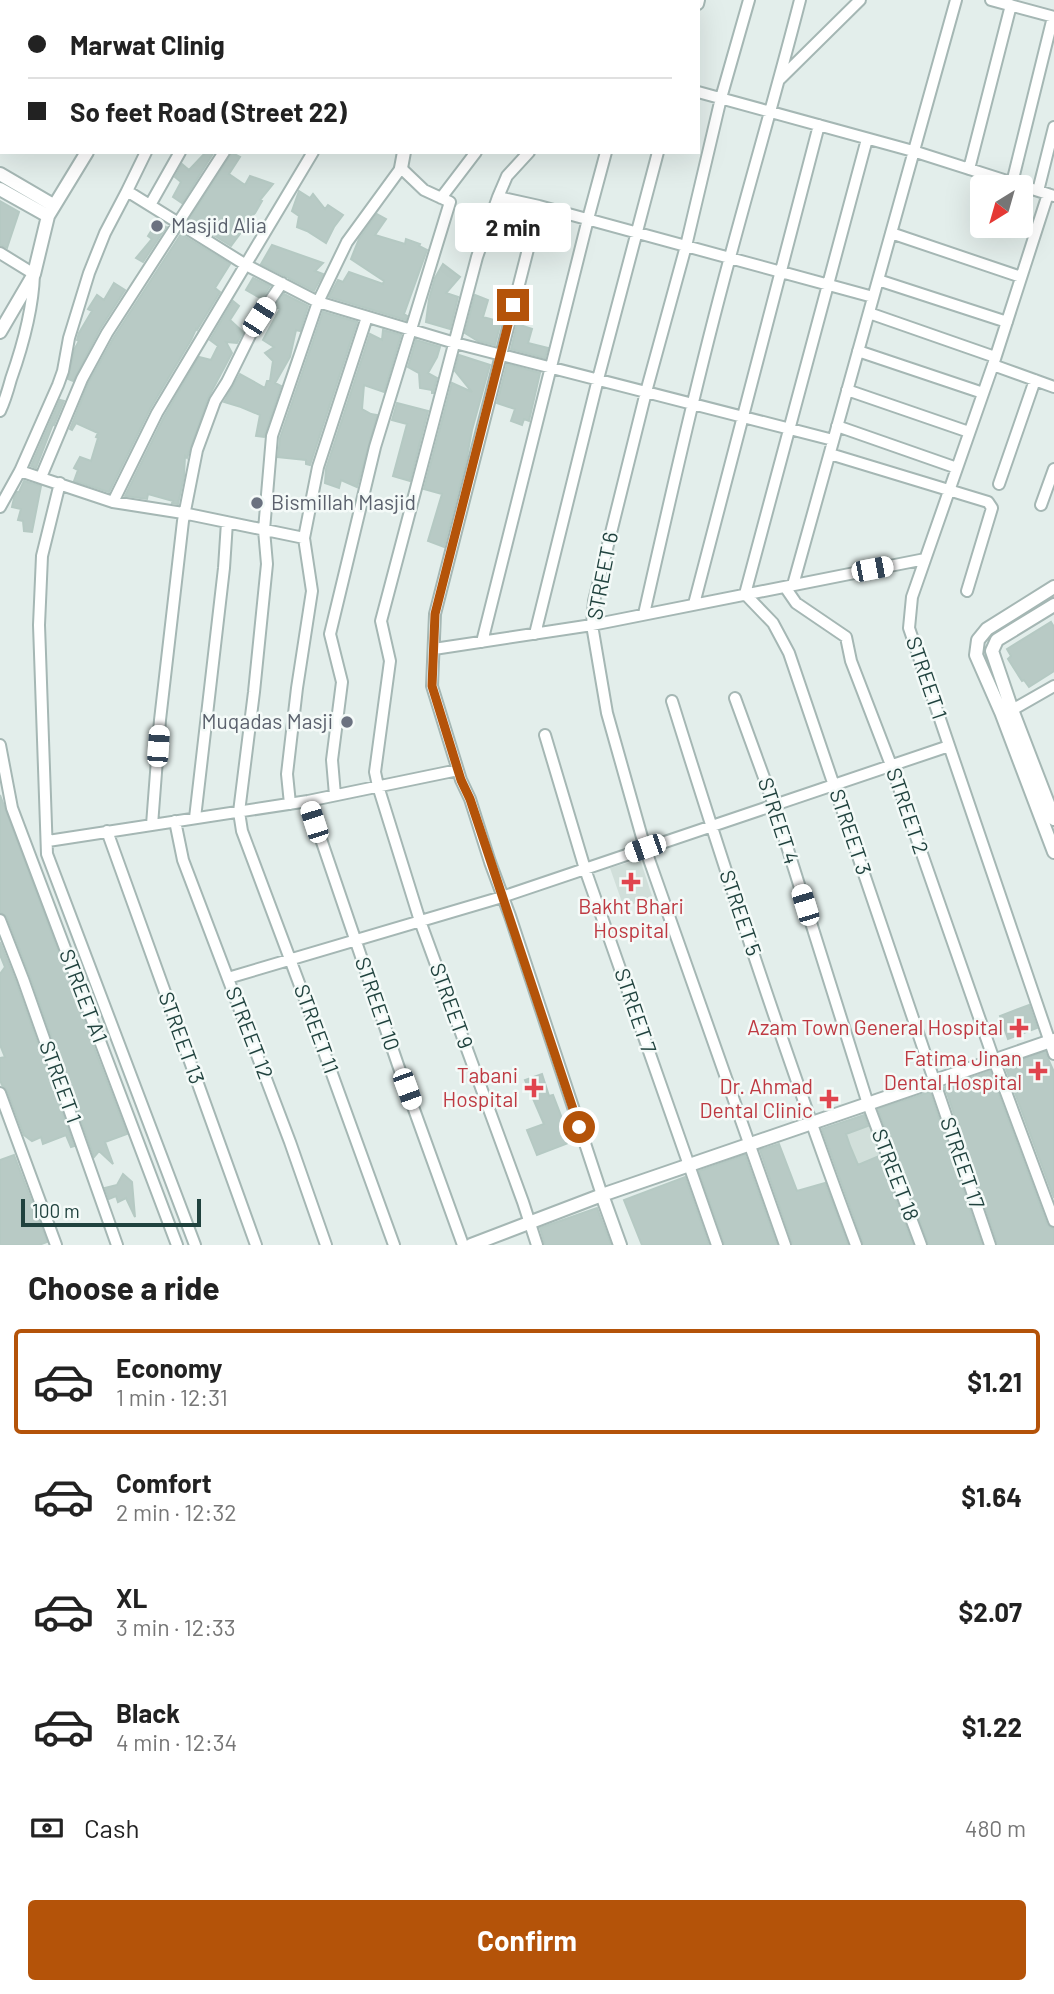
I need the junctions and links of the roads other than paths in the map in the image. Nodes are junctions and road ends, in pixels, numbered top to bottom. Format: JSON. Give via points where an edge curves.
{"nodes":[{"id":1,"x":749,"y":0,"type":"edge"},
{"id":2,"x":800,"y":0,"type":"edge"},
{"id":3,"x":860,"y":0,"type":"edge"},
{"id":4,"x":956,"y":0,"type":"edge"},
{"id":5,"x":991,"y":0,"type":"edge"},
{"id":6,"x":1011,"y":5,"type":"junction"},
{"id":7,"x":1029,"y":5,"type":"edge"},
{"id":8,"x":1054,"y":17,"type":"edge"},
{"id":9,"x":779,"y":80,"type":"junction"},
{"id":10,"x":700,"y":93,"type":"edge"},
{"id":11,"x":721,"y":98,"type":"junction"},
{"id":12,"x":771,"y":112,"type":"junction"},
{"id":13,"x":819,"y":125,"type":"junction"},
{"id":14,"x":1054,"y":127,"type":"edge"},
{"id":15,"x":867,"y":139,"type":"junction"},
{"id":16,"x":914,"y":151,"type":"junction"},
{"id":17,"x":85,"y":154,"type":"edge"},
{"id":18,"x":145,"y":154,"type":"edge"},
{"id":19,"x":179,"y":154,"type":"edge"},
{"id":20,"x":222,"y":154,"type":"edge"},
{"id":21,"x":312,"y":154,"type":"edge"},
{"id":22,"x":404,"y":154,"type":"edge"},
{"id":23,"x":474,"y":154,"type":"edge"},
{"id":24,"x":527,"y":154,"type":"edge"},
{"id":25,"x":605,"y":154,"type":"edge"},
{"id":26,"x":657,"y":154,"type":"edge"},
{"id":27,"x":401,"y":168,"type":"junction"},
{"id":28,"x":969,"y":169,"type":"junction"},
{"id":29,"x":0,"y":174,"type":"edge"},
{"id":30,"x":987,"y":175,"type":"edge"},
{"id":31,"x":1014,"y":175,"type":"edge"},
{"id":32,"x":0,"y":189,"type":"edge"},
{"id":33,"x":127,"y":191,"type":"junction"},
{"id":34,"x":1047,"y":194,"type":"edge"},
{"id":35,"x":498,"y":197,"type":"junction"},
{"id":36,"x":440,"y":198,"type":"junction"},
{"id":37,"x":150,"y":205,"type":"junction"},
{"id":38,"x":539,"y":206,"type":"junction"},
{"id":39,"x":51,"y":211,"type":"junction"},
{"id":40,"x":587,"y":219,"type":"junction"},
{"id":41,"x":179,"y":223,"type":"junction"},
{"id":42,"x":637,"y":233,"type":"junction"},
{"id":43,"x":891,"y":233,"type":"junction"},
{"id":44,"x":686,"y":246,"type":"junction"},
{"id":45,"x":0,"y":253,"type":"edge"},
{"id":46,"x":730,"y":257,"type":"junction"},
{"id":47,"x":246,"y":265,"type":"junction"},
{"id":48,"x":781,"y":272,"type":"junction"},
{"id":49,"x":34,"y":274,"type":"junction"},
{"id":50,"x":1021,"y":277,"type":"junction"},
{"id":51,"x":878,"y":280,"type":"junction"},
{"id":52,"x":282,"y":283,"type":"junction"},
{"id":53,"x":828,"y":284,"type":"junction"},
{"id":54,"x":873,"y":297,"type":"junction"},
{"id":55,"x":318,"y":302,"type":"junction"},
{"id":56,"x":869,"y":313,"type":"junction"},
{"id":57,"x":367,"y":317,"type":"junction"},
{"id":58,"x":1007,"y":322,"type":"junction"},
{"id":59,"x":411,"y":330,"type":"junction"},
{"id":60,"x":0,"y":332,"type":"edge"},
{"id":61,"x":456,"y":343,"type":"junction"},
{"id":62,"x":858,"y":351,"type":"junction"},
{"id":63,"x":501,"y":355,"type":"junction"},
{"id":64,"x":994,"y":361,"type":"junction"},
{"id":65,"x":550,"y":367,"type":"junction"},
{"id":66,"x":598,"y":379,"type":"junction"},
{"id":67,"x":1035,"y":380,"type":"junction"},
{"id":68,"x":1054,"y":387,"type":"edge"},
{"id":69,"x":847,"y":390,"type":"junction"},
{"id":70,"x":646,"y":392,"type":"junction"},
{"id":71,"x":983,"y":393,"type":"junction"},
{"id":72,"x":692,"y":404,"type":"junction"},
{"id":73,"x":0,"y":411,"type":"edge"},
{"id":74,"x":743,"y":417,"type":"junction"},
{"id":75,"x":837,"y":426,"type":"junction"},
{"id":76,"x":789,"y":429,"type":"junction"},
{"id":77,"x":969,"y":432,"type":"junction"},
{"id":78,"x":833,"y":440,"type":"junction"},
{"id":79,"x":830,"y":454,"type":"junction"},
{"id":80,"x":957,"y":468,"type":"junction"},
{"id":81,"x":1054,"y":469,"type":"edge"},
{"id":82,"x":20,"y":471,"type":"junction"},
{"id":83,"x":41,"y":477,"type":"junction"},
{"id":84,"x":60,"y":483,"type":"junction"},
{"id":85,"x":999,"y":484,"type":"dead end"},
{"id":86,"x":949,"y":490,"type":"junction"},
{"id":87,"x":113,"y":502,"type":"junction"},
{"id":88,"x":1041,"y":505,"type":"dead end"},
{"id":89,"x":0,"y":507,"type":"edge"},
{"id":90,"x":183,"y":513,"type":"junction"},
{"id":91,"x":227,"y":522,"type":"junction"},
{"id":92,"x":264,"y":530,"type":"junction"},
{"id":93,"x":304,"y":538,"type":"junction"},
{"id":94,"x":925,"y":559,"type":"junction"},
{"id":95,"x":789,"y":586,"type":"junction"},
{"id":96,"x":1054,"y":587,"type":"edge"},
{"id":97,"x":967,"y":591,"type":"dead end"},
{"id":98,"x":745,"y":594,"type":"junction"},
{"id":99,"x":694,"y":604,"type":"junction"},
{"id":100,"x":1054,"y":605,"type":"edge"},
{"id":101,"x":644,"y":614,"type":"junction"},
{"id":102,"x":592,"y":625,"type":"junction"},
{"id":103,"x":535,"y":634,"type":"junction"},
{"id":104,"x":482,"y":642,"type":"junction"},
{"id":105,"x":434,"y":649,"type":"junction"},
{"id":106,"x":1054,"y":686,"type":"edge"},
{"id":107,"x":735,"y":698,"type":"dead end"},
{"id":108,"x":672,"y":701,"type":"dead end"},
{"id":109,"x":1012,"y":710,"type":"junction"},
{"id":110,"x":545,"y":735,"type":"dead end"},
{"id":111,"x":0,"y":745,"type":"edge"},
{"id":112,"x":949,"y":746,"type":"junction"},
{"id":113,"x":891,"y":765,"type":"junction"},
{"id":114,"x":458,"y":770,"type":"junction"},
{"id":115,"x":834,"y":785,"type":"junction"},
{"id":116,"x":378,"y":786,"type":"junction"},
{"id":117,"x":335,"y":795,"type":"junction"},
{"id":118,"x":307,"y":801,"type":"junction"},
{"id":119,"x":290,"y":804,"type":"junction"},
{"id":120,"x":774,"y":805,"type":"junction"},
{"id":121,"x":239,"y":812,"type":"junction"},
{"id":122,"x":195,"y":818,"type":"junction"},
{"id":123,"x":1054,"y":819,"type":"edge"},
{"id":124,"x":176,"y":821,"type":"junction"},
{"id":125,"x":152,"y":825,"type":"junction"},
{"id":126,"x":711,"y":826,"type":"junction"},
{"id":127,"x":107,"y":831,"type":"junction"},
{"id":128,"x":48,"y":841,"type":"junction"},
{"id":129,"x":645,"y":848,"type":"junction"},
{"id":130,"x":1054,"y":852,"type":"edge"},
{"id":131,"x":585,"y":869,"type":"junction"},
{"id":132,"x":502,"y":897,"type":"junction"},
{"id":133,"x":0,"y":920,"type":"edge"},
{"id":134,"x":420,"y":921,"type":"junction"},
{"id":135,"x":355,"y":940,"type":"junction"},
{"id":136,"x":290,"y":960,"type":"junction"},
{"id":137,"x":228,"y":978,"type":"junction"},
{"id":138,"x":1053,"y":1045,"type":"edge"},
{"id":139,"x":995,"y":1060,"type":"junction"},
{"id":140,"x":934,"y":1082,"type":"junction"},
{"id":141,"x":0,"y":1093,"type":"edge"},
{"id":142,"x":868,"y":1104,"type":"junction"},
{"id":143,"x":811,"y":1124,"type":"junction"},
{"id":144,"x":748,"y":1145,"type":"junction"},
{"id":145,"x":689,"y":1165,"type":"junction"},
{"id":146,"x":602,"y":1195,"type":"junction"},
{"id":147,"x":1054,"y":1221,"type":"edge"},
{"id":148,"x":529,"y":1223,"type":"junction"},
{"id":149,"x":56,"y":1245,"type":"edge"},
{"id":150,"x":117,"y":1245,"type":"edge"},
{"id":151,"x":177,"y":1245,"type":"edge"},
{"id":152,"x":195,"y":1245,"type":"edge"},
{"id":153,"x":256,"y":1245,"type":"edge"},
{"id":154,"x":326,"y":1245,"type":"edge"},
{"id":155,"x":394,"y":1245,"type":"edge"},
{"id":156,"x":463,"y":1245,"type":"edge"},
{"id":157,"x":471,"y":1245,"type":"edge"},
{"id":158,"x":537,"y":1245,"type":"edge"},
{"id":159,"x":620,"y":1245,"type":"edge"},
{"id":160,"x":717,"y":1245,"type":"edge"},
{"id":161,"x":785,"y":1245,"type":"edge"},
{"id":162,"x":856,"y":1245,"type":"edge"},
{"id":163,"x":921,"y":1245,"type":"edge"},
{"id":164,"x":990,"y":1245,"type":"edge"}],
"edges":[{"from":1,"to":11,"type":"street","name":"STREET 6"},
{"from":2,"to":9,"type":"street"},
{"from":3,"to":9,"type":"street"},
{"from":4,"to":16,"type":"street"},
{"from":5,"to":6,"type":"street"},
{"from":6,"to":7,"type":"street"},
{"from":6,"to":28,"type":"street"},
{"from":7,"to":8,"type":"street"},
{"from":8,"to":31,"type":"street"},
{"from":9,"to":12,"type":"street"},
{"from":10,"to":11,"type":"street"},
{"from":11,"to":12,"type":"street"},
{"from":11,"to":44,"type":"street","name":"STREET 6"},
{"from":12,"to":13,"type":"street"},
{"from":12,"to":46,"type":"street"},
{"from":13,"to":15,"type":"street"},
{"from":13,"to":48,"type":"street"},
{"from":14,"to":34,"type":"street","name":"STREET 1"},
{"from":15,"to":16,"type":"street"},
{"from":15,"to":53,"type":"street"},
{"from":16,"to":28,"type":"street"},
{"from":16,"to":43,"type":"street"},
{"from":17,"to":39,"type":"street"},
{"from":18,"to":33,"type":"street"},
{"from":19,"to":37,"type":"street"},
{"from":20,"to":41,"type":"street"},
{"from":21,"to":47,"type":"street"},
{"from":22,"to":27,"type":"street"},
{"from":23,"to":36,"type":"street"},
{"from":24,"to":35,"type":"street","name":"STREET 9","via":[[507,176]]},
{"from":25,"to":40,"type":"street"},
{"from":26,"to":42,"type":"street"},
{"from":27,"to":36,"type":"street"},
{"from":27,"to":55,"type":"street","via":[[347,242]]},
{"from":28,"to":30,"type":"street"},
{"from":29,"to":39,"type":"street"},
{"from":32,"to":39,"type":"street"},
{"from":33,"to":37,"type":"street"},
{"from":33,"to":82,"type":"street","via":[[89,273],[61,378]]},
{"from":34,"to":50,"type":"street","name":"STREET 1"},
{"from":35,"to":38,"type":"street"},
{"from":35,"to":61,"type":"street","name":"STREET 9","via":[[477,257]]},
{"from":36,"to":59,"type":"street","via":[[450,202]]},
{"from":37,"to":41,"type":"street"},
{"from":38,"to":40,"type":"street"},
{"from":38,"to":63,"type":"street"},
{"from":39,"to":49,"type":"street"},
{"from":40,"to":42,"type":"street"},
{"from":40,"to":65,"type":"street"},
{"from":41,"to":47,"type":"street"},
{"from":41,"to":83,"type":"street","via":[[82,379]]},
{"from":42,"to":44,"type":"street"},
{"from":42,"to":66,"type":"street"},
{"from":43,"to":50,"type":"street"},
{"from":43,"to":51,"type":"street"},
{"from":44,"to":46,"type":"street"},
{"from":44,"to":70,"type":"street","name":"STREET 6"},
{"from":45,"to":49,"type":"street"},
{"from":46,"to":48,"type":"street"},
{"from":46,"to":72,"type":"street"},
{"from":47,"to":52,"type":"street"},
{"from":47,"to":87,"type":"street","via":[[157,413]]},
{"from":48,"to":53,"type":"street"},
{"from":48,"to":74,"type":"street"},
{"from":49,"to":60,"type":"street"},
{"from":49,"to":73,"type":"street","via":[[29,320]]},
{"from":50,"to":58,"type":"street","name":"STREET 1"},
{"from":51,"to":54,"type":"street"},
{"from":51,"to":58,"type":"street"},
{"from":52,"to":55,"type":"street"},
{"from":52,"to":90,"type":"street","via":[[215,401],[197,450]]},
{"from":53,"to":54,"type":"street"},
{"from":53,"to":76,"type":"street"},
{"from":54,"to":56,"type":"street"},
{"from":55,"to":57,"type":"street"},
{"from":55,"to":92,"type":"street","via":[[272,436]]},
{"from":56,"to":62,"type":"street"},
{"from":56,"to":64,"type":"street"},
{"from":57,"to":59,"type":"street"},
{"from":57,"to":93,"type":"street","via":[[318,467]]},
{"from":58,"to":64,"type":"street","name":"STREET 1"},
{"from":59,"to":61,"type":"street"},
{"from":59,"to":117,"type":"street","via":[[375,447],[330,634],[342,682],[332,760]]},
{"from":61,"to":63,"type":"street"},
{"from":61,"to":116,"type":"street","name":"STREET 9","via":[[381,621],[390,661],[375,772]]},
{"from":62,"to":69,"type":"street"},
{"from":62,"to":71,"type":"street"},
{"from":63,"to":65,"type":"street"},
{"from":63,"to":105,"type":"street","via":[[435,614]]},
{"from":64,"to":67,"type":"street"},
{"from":64,"to":71,"type":"street","name":"STREET 1"},
{"from":65,"to":66,"type":"street"},
{"from":65,"to":104,"type":"street"},
{"from":66,"to":70,"type":"street"},
{"from":66,"to":103,"type":"street"},
{"from":67,"to":68,"type":"street"},
{"from":67,"to":85,"type":"street"},
{"from":69,"to":75,"type":"street"},
{"from":69,"to":77,"type":"street"},
{"from":70,"to":72,"type":"street"},
{"from":70,"to":102,"type":"street","name":"STREET 6"},
{"from":71,"to":77,"type":"street","name":"STREET 1"},
{"from":72,"to":74,"type":"street"},
{"from":72,"to":101,"type":"street"},
{"from":74,"to":76,"type":"street"},
{"from":74,"to":99,"type":"street"},
{"from":75,"to":78,"type":"street"},
{"from":75,"to":80,"type":"street"},
{"from":76,"to":78,"type":"street"},
{"from":76,"to":98,"type":"street"},
{"from":77,"to":80,"type":"street","name":"STREET 1"},
{"from":78,"to":79,"type":"street"},
{"from":79,"to":86,"type":"street"},
{"from":79,"to":95,"type":"street"},
{"from":80,"to":86,"type":"street","name":"STREET 1"},
{"from":81,"to":88,"type":"street"},
{"from":82,"to":83,"type":"street"},
{"from":82,"to":89,"type":"street"},
{"from":83,"to":84,"type":"street"},
{"from":84,"to":87,"type":"street"},
{"from":84,"to":128,"type":"street","via":[[41,556]]},
{"from":86,"to":94,"type":"street","name":"STREET 1"},
{"from":86,"to":97,"type":"street","via":[[988,502],[992,508]]},
{"from":87,"to":90,"type":"street"},
{"from":90,"to":91,"type":"street"},
{"from":90,"to":125,"type":"street"},
{"from":91,"to":92,"type":"street"},
{"from":91,"to":122,"type":"street"},
{"from":92,"to":93,"type":"street"},
{"from":92,"to":121,"type":"street","via":[[267,564]]},
{"from":93,"to":119,"type":"street","via":[[312,591],[287,774]]},
{"from":94,"to":95,"type":"street"},
{"from":94,"to":112,"type":"street","name":"STREET 1","via":[[912,597],[909,628]]},
{"from":95,"to":98,"type":"street"},
{"from":95,"to":113,"type":"street","name":"STREET 2","via":[[796,603],[846,637]]},
{"from":96,"to":130,"type":"street","via":[[987,629],[978,640],[976,654]]},
{"from":98,"to":99,"type":"street"},
{"from":98,"to":115,"type":"street","name":"STREET 3","via":[[773,622],[789,653]]},
{"from":99,"to":101,"type":"street"},
{"from":100,"to":109,"type":"street","via":[[993,646]]},
{"from":101,"to":102,"type":"street"},
{"from":102,"to":103,"type":"street"},
{"from":102,"to":129,"type":"street","name":"STREET 6","via":[[607,713]]},
{"from":103,"to":104,"type":"street"},
{"from":104,"to":105,"type":"street"},
{"from":105,"to":114,"type":"street","via":[[432,686]]},
{"from":106,"to":109,"type":"street"},
{"from":107,"to":120,"type":"street","name":"STREET 4"},
{"from":108,"to":126,"type":"street","name":"STREET 5"},
{"from":109,"to":123,"type":"street"},
{"from":110,"to":131,"type":"street","name":"STREET 7"},
{"from":111,"to":151,"type":"street","name":"STREET A1","via":[[12,808]]},
{"from":112,"to":113,"type":"street"},
{"from":112,"to":138,"type":"street","name":"STREET 1"},
{"from":113,"to":115,"type":"street"},
{"from":113,"to":139,"type":"street","name":"STREET 2"},
{"from":114,"to":116,"type":"street"},
{"from":114,"to":132,"type":"street"},
{"from":115,"to":120,"type":"street"},
{"from":115,"to":140,"type":"street","name":"STREET 3"},
{"from":116,"to":117,"type":"street"},
{"from":116,"to":134,"type":"street","name":"STREET 9"},
{"from":117,"to":118,"type":"street"},
{"from":118,"to":119,"type":"street"},
{"from":118,"to":135,"type":"street","name":"STREET 10"},
{"from":119,"to":121,"type":"street"},
{"from":120,"to":126,"type":"street"},
{"from":120,"to":142,"type":"street","name":"STREET 4"},
{"from":121,"to":122,"type":"street"},
{"from":121,"to":136,"type":"street","name":"STREET 11"},
{"from":122,"to":124,"type":"street"},
{"from":124,"to":125,"type":"street"},
{"from":124,"to":137,"type":"street","name":"STREET 12","via":[[183,860]]},
{"from":125,"to":127,"type":"street"},
{"from":126,"to":129,"type":"street"},
{"from":126,"to":143,"type":"street","name":"STREET 5"},
{"from":127,"to":128,"type":"street"},
{"from":127,"to":153,"type":"street","name":"STREET 13"},
{"from":128,"to":152,"type":"street","via":[[47,854]]},
{"from":129,"to":131,"type":"street"},
{"from":129,"to":144,"type":"street","name":"STREET 6"},
{"from":131,"to":132,"type":"street"},
{"from":131,"to":145,"type":"street","name":"STREET 7"},
{"from":132,"to":134,"type":"street"},
{"from":132,"to":146,"type":"street"},
{"from":133,"to":150,"type":"street","name":"STREET 1"},
{"from":134,"to":135,"type":"street"},
{"from":134,"to":148,"type":"street","name":"STREET 9"},
{"from":135,"to":136,"type":"street"},
{"from":135,"to":156,"type":"street","name":"STREET 10"},
{"from":136,"to":137,"type":"street"},
{"from":136,"to":155,"type":"street","name":"STREET 11"},
{"from":137,"to":154,"type":"street","name":"STREET 12"},
{"from":138,"to":139,"type":"street"},
{"from":139,"to":140,"type":"street"},
{"from":139,"to":147,"type":"street","name":"STREET 2"},
{"from":140,"to":142,"type":"street"},
{"from":140,"to":164,"type":"street","name":"STREET 17"},
{"from":141,"to":149,"type":"street"},
{"from":142,"to":143,"type":"street"},
{"from":142,"to":163,"type":"street","name":"STREET 18"},
{"from":143,"to":144,"type":"street"},
{"from":143,"to":162,"type":"street","name":"STREET 5"},
{"from":144,"to":145,"type":"street"},
{"from":144,"to":161,"type":"street","name":"STREET 6"},
{"from":145,"to":146,"type":"street"},
{"from":145,"to":160,"type":"street","name":"STREET 7"},
{"from":146,"to":148,"type":"street"},
{"from":146,"to":159,"type":"street"},
{"from":148,"to":157,"type":"street"},
{"from":148,"to":158,"type":"street","name":"STREET 9"}]}
